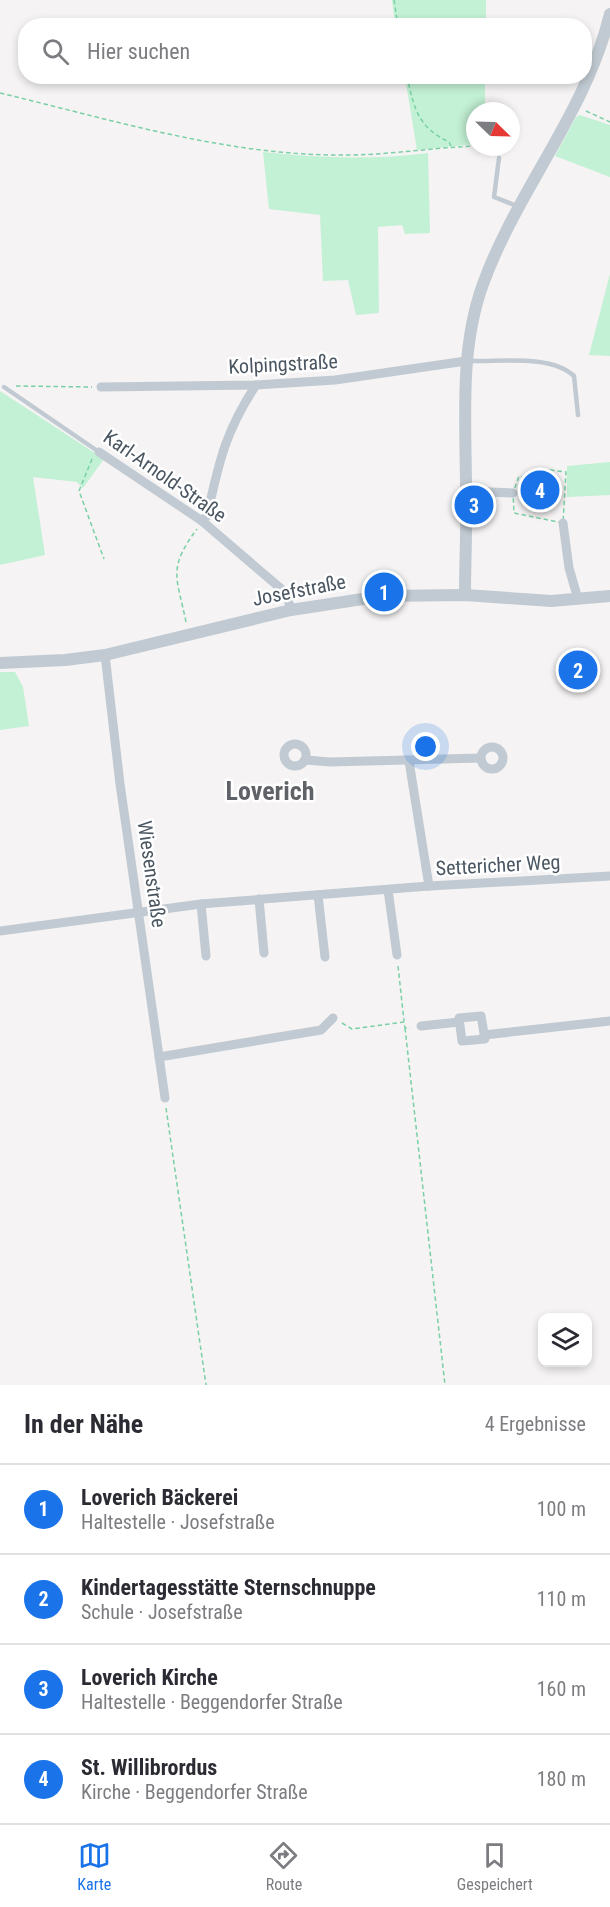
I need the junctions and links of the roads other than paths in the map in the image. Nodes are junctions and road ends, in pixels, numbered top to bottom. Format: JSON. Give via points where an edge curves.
{"nodes":[{"id":1,"x":610,"y":14,"type":"edge"},
{"id":2,"x":592,"y":66,"type":"edge"},
{"id":3,"x":584,"y":84,"type":"edge"},
{"id":4,"x":499,"y":158,"type":"dead end"},
{"id":5,"x":518,"y":207,"type":"junction"},
{"id":6,"x":466,"y":362,"type":"junction"},
{"id":7,"x":256,"y":385,"type":"junction"},
{"id":8,"x":4,"y":387,"type":"road end"},
{"id":9,"x":101,"y":387,"type":"road end"},
{"id":10,"x":578,"y":415,"type":"dead end"},
{"id":11,"x":99,"y":452,"type":"joint"},
{"id":12,"x":466,"y":491,"type":"junction"},
{"id":13,"x":513,"y":493,"type":"road end"},
{"id":14,"x":202,"y":521,"type":"junction"},
{"id":15,"x":563,"y":523,"type":"road end"},
{"id":16,"x":465,"y":595,"type":"junction"},
{"id":17,"x":610,"y":596,"type":"edge"},
{"id":18,"x":578,"y":599,"type":"junction"},
{"id":19,"x":291,"y":610,"type":"junction"},
{"id":20,"x":105,"y":655,"type":"junction"},
{"id":21,"x":0,"y":663,"type":"edge"},
{"id":22,"x":482,"y":758,"type":"dead end"},
{"id":23,"x":306,"y":760,"type":"dead end"},
{"id":24,"x":409,"y":761,"type":"junction"},
{"id":25,"x":610,"y":876,"type":"edge"},
{"id":26,"x":429,"y":886,"type":"junction"},
{"id":27,"x":388,"y":890,"type":"junction"},
{"id":28,"x":318,"y":895,"type":"junction"},
{"id":29,"x":259,"y":899,"type":"junction"},
{"id":30,"x":201,"y":904,"type":"junction"},
{"id":31,"x":139,"y":910,"type":"junction"},
{"id":32,"x":0,"y":931,"type":"edge"},
{"id":33,"x":264,"y":953,"type":"dead end"},
{"id":34,"x":397,"y":955,"type":"road end"},
{"id":35,"x":206,"y":956,"type":"dead end"},
{"id":36,"x":325,"y":957,"type":"dead end"},
{"id":37,"x":333,"y":1018,"type":"road end"},
{"id":38,"x":610,"y":1021,"type":"edge"},
{"id":39,"x":459,"y":1022,"type":"junction"},
{"id":40,"x":421,"y":1026,"type":"road end"},
{"id":41,"x":484,"y":1035,"type":"junction"},
{"id":42,"x":159,"y":1057,"type":"junction"},
{"id":43,"x":165,"y":1098,"type":"road end"}],
"edges":[{"from":1,"to":2,"type":"street"},
{"from":3,"to":5,"type":"street","via":[[547,160]]},
{"from":4,"to":5,"type":"lane","via":[[494,196]]},
{"from":5,"to":6,"type":"street","via":[[482,287]]},
{"from":6,"to":7,"type":"street","name":"Kolpingstraße","via":[[335,380]]},
{"from":6,"to":10,"type":"lane","via":[[551,362],[565,367],[574,376]]},
{"from":6,"to":12,"type":"street"},
{"from":7,"to":9,"type":"street","name":"Kolpingstraße"},
{"from":7,"to":14,"type":"street","via":[[223,446],[207,516]]},
{"from":8,"to":11,"type":"lane","name":"Karl-Arnold-Straße"},
{"from":11,"to":14,"type":"street","name":"Karl-Arnold-Straße"},
{"from":12,"to":13,"type":"street"},
{"from":12,"to":16,"type":"street"},
{"from":14,"to":19,"type":"street","name":"Karl-Arnold-Straße","via":[[286,592]]},
{"from":15,"to":18,"type":"street"},
{"from":16,"to":18,"type":"street","name":"Josefstraße","via":[[551,602]]},
{"from":16,"to":19,"type":"street","name":"Josefstraße","via":[[382,596]]},
{"from":17,"to":18,"type":"street","name":"Josefstraße"},
{"from":19,"to":20,"type":"street","name":"Josefstraße"},
{"from":20,"to":21,"type":"street","name":"Josefstraße"},
{"from":20,"to":31,"type":"street","name":"Wiesenstraße"},
{"from":22,"to":24,"type":"street"},
{"from":23,"to":24,"type":"street"},
{"from":24,"to":26,"type":"street"},
{"from":25,"to":26,"type":"street","name":"Settericher Weg"},
{"from":26,"to":27,"type":"street","name":"Settericher Weg"},
{"from":27,"to":28,"type":"street","name":"Settericher Weg"},
{"from":27,"to":34,"type":"street"},
{"from":28,"to":29,"type":"street","name":"Settericher Weg"},
{"from":28,"to":36,"type":"street"},
{"from":29,"to":30,"type":"street","name":"Settericher Weg"},
{"from":29,"to":33,"type":"street"},
{"from":30,"to":31,"type":"street","name":"Settericher Weg"},
{"from":30,"to":35,"type":"street"},
{"from":31,"to":32,"type":"street","name":"Settericher Weg"},
{"from":31,"to":42,"type":"street","name":"Wiesenstraße"},
{"from":37,"to":42,"type":"street","via":[[321,1030]]},
{"from":38,"to":41,"type":"street"},
{"from":39,"to":40,"type":"street"},
{"from":39,"to":41,"type":"street","via":[[462,1041],[484,1039]]},
{"from":39,"to":41,"type":"street","via":[[459,1018],[481,1016]]},
{"from":42,"to":43,"type":"street","name":"Wiesenstraße"}]}
